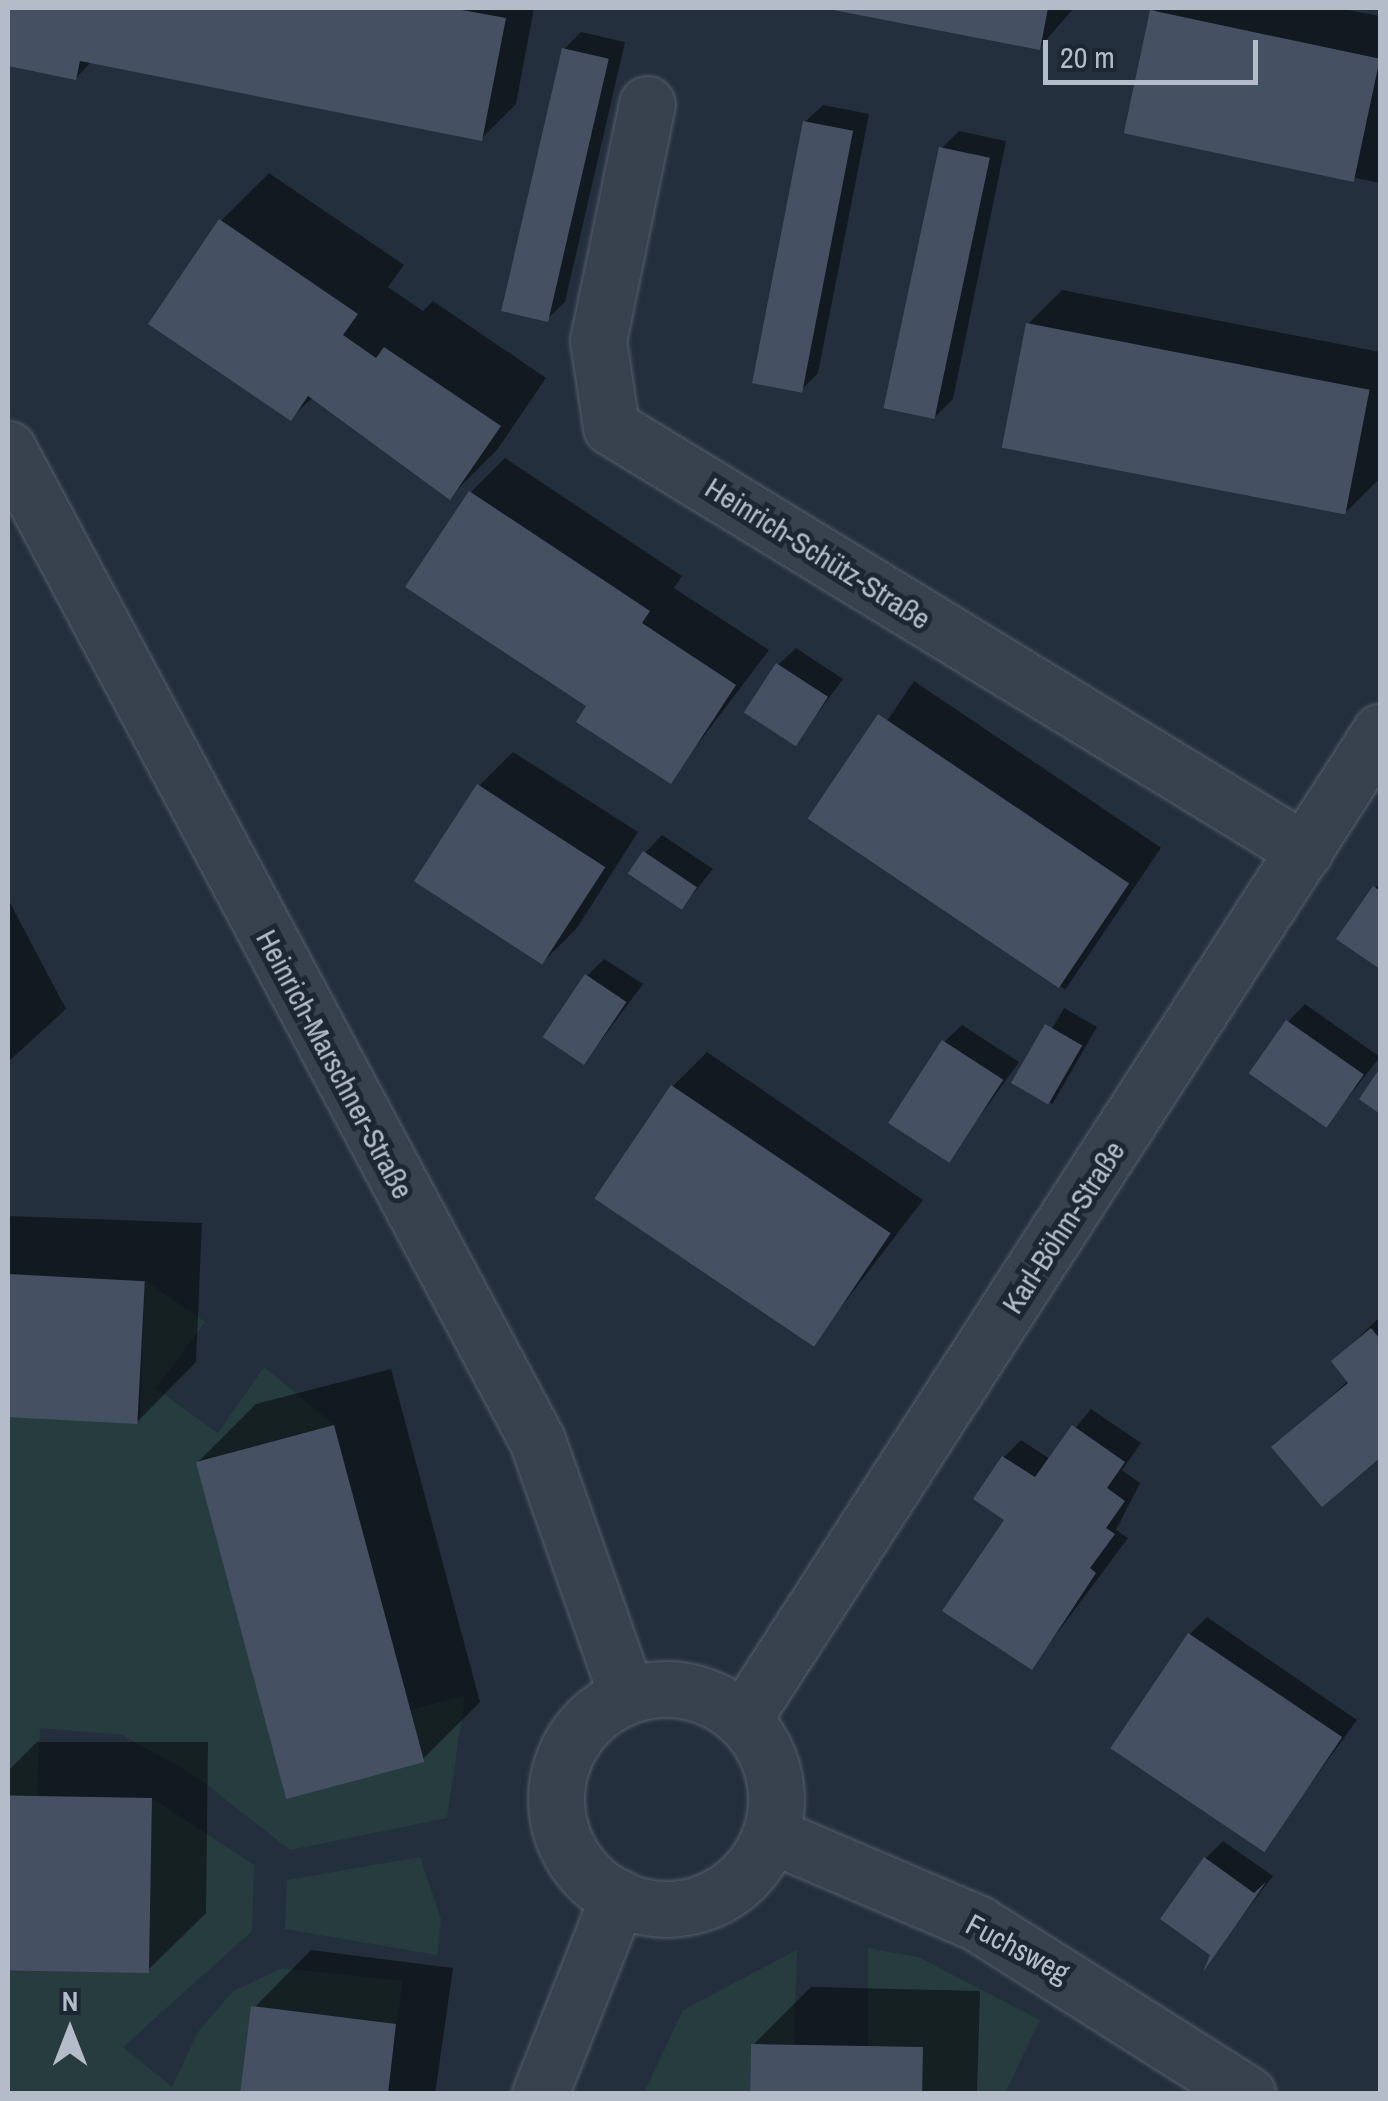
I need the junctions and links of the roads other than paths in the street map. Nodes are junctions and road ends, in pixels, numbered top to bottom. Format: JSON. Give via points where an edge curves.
{"nodes":[{"id":1,"x":646,"y":104,"type":"dead end"},
{"id":2,"x":8,"y":449,"type":"edge"},
{"id":3,"x":1380,"y":732,"type":"edge"},
{"id":4,"x":1305,"y":851,"type":"junction"},
{"id":5,"x":627,"y":1695,"type":"junction"},
{"id":6,"x":743,"y":1719,"type":"junction"},
{"id":7,"x":771,"y":1835,"type":"junction"},
{"id":8,"x":618,"y":1898,"type":"junction"},
{"id":9,"x":540,"y":2094,"type":"edge"},
{"id":10,"x":1247,"y":2094,"type":"edge"}],
"edges":[{"from":1,"to":4,"type":"street","name":"Heinrich-Schütz-Straße","via":[[598,340],[611,428]]},
{"from":2,"to":5,"type":"street","name":"Heinrich-Marschner-Straße","via":[[537,1440]]},
{"from":3,"to":4,"type":"street","name":"Karl-Böhm-Straße"},
{"from":4,"to":6,"type":"street","name":"Karl-Böhm-Straße"},
{"from":5,"to":6,"type":"street","via":[[695,1694]]},
{"from":5,"to":8,"type":"street","via":[[577,1734],[555,1793],[570,1854]]},
{"from":6,"to":7,"type":"street","via":[[767,1752],[777,1793]]},
{"from":7,"to":8,"type":"street","via":[[756,1863],[708,1901],[663,1908]]},
{"from":7,"to":10,"type":"street","name":"Fuchsweg","via":[[977,1922]]},
{"from":8,"to":9,"type":"street"}]}
